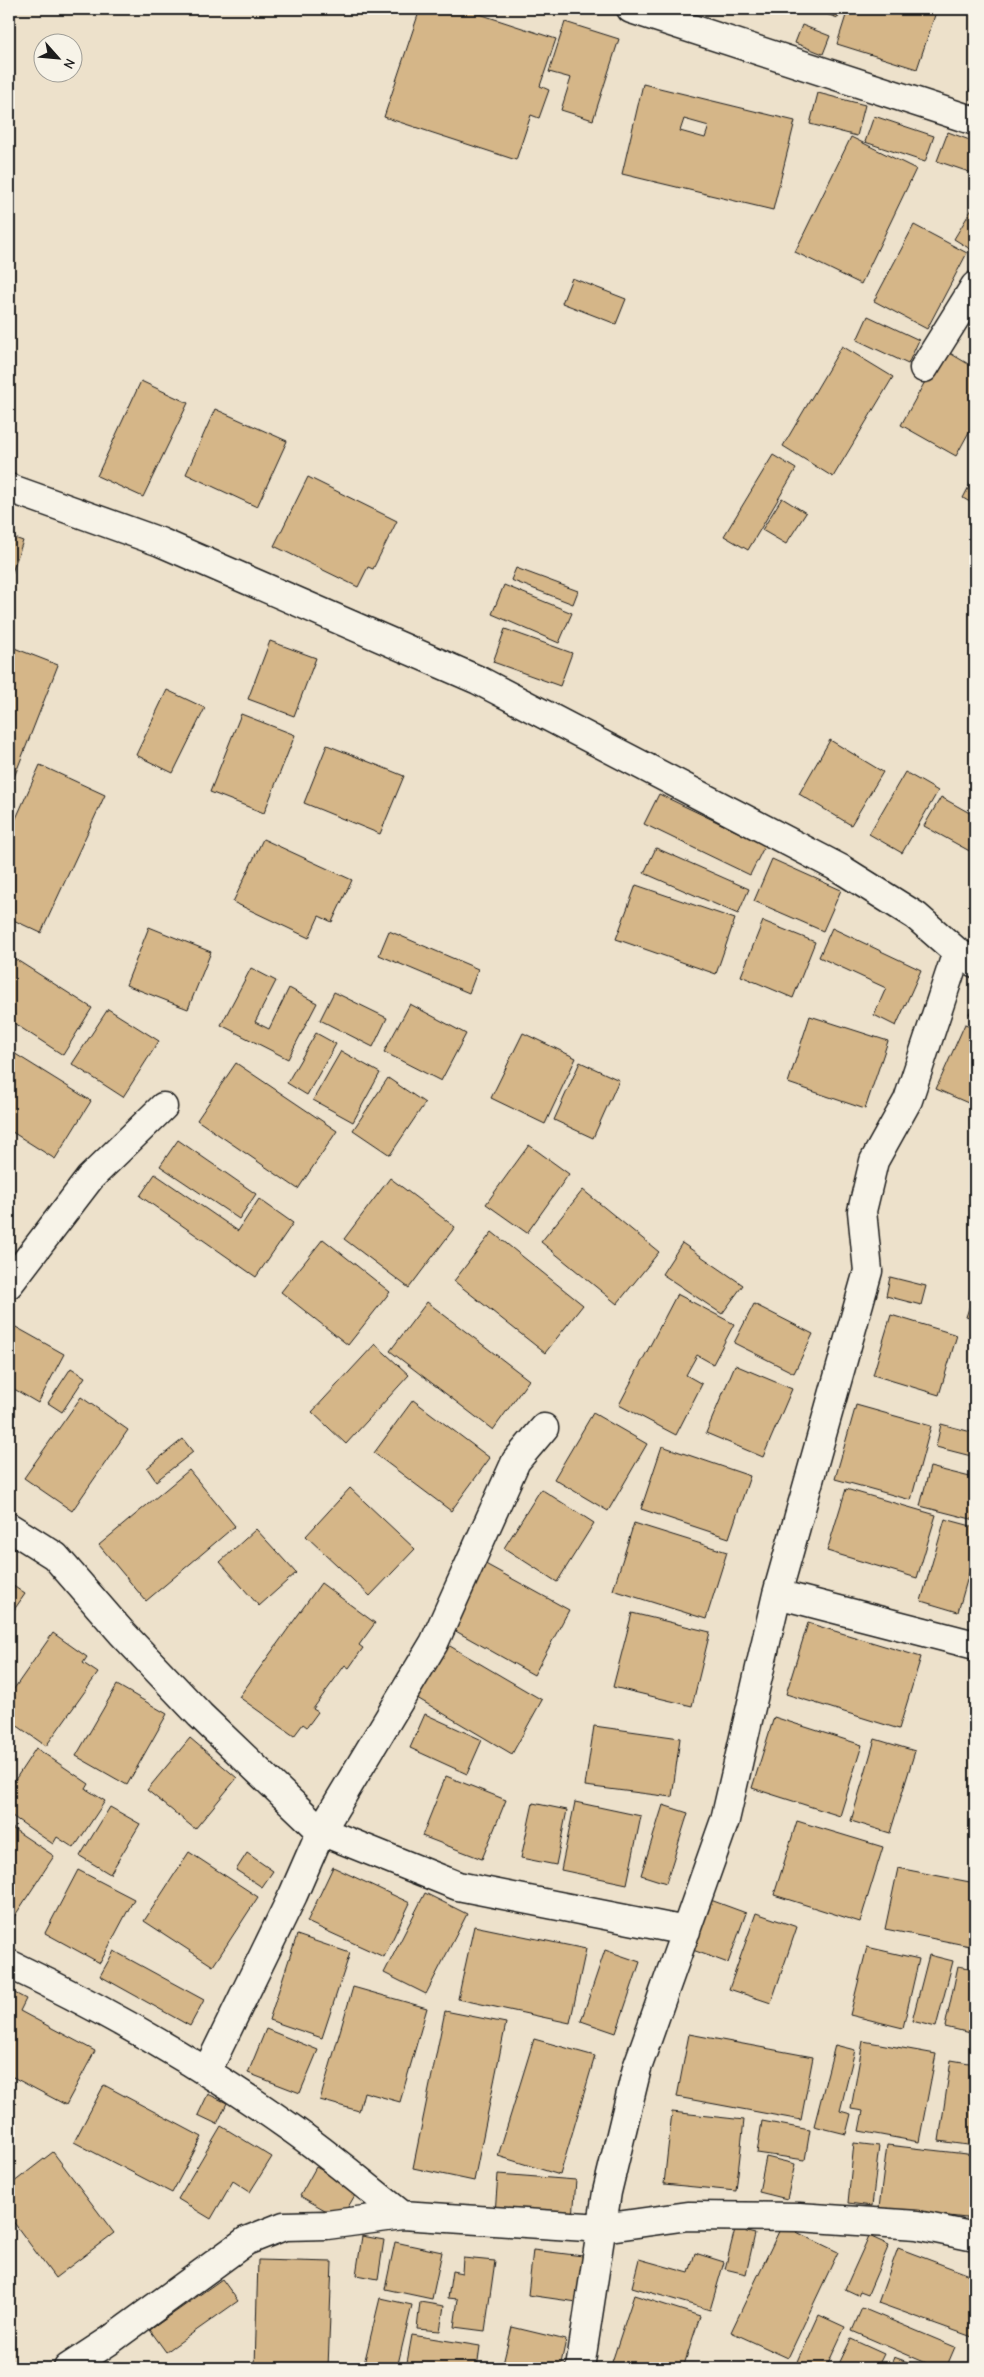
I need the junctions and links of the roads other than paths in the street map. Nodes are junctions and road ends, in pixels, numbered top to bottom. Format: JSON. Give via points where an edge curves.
{"nodes":[{"id":1,"x":631,"y":9,"type":"edge"},
{"id":2,"x":975,"y":121,"type":"edge"},
{"id":3,"x":975,"y":286,"type":"edge"},
{"id":4,"x":924,"y":368,"type":"dead end"},
{"id":5,"x":9,"y":488,"type":"edge"},
{"id":6,"x":966,"y":957,"type":"edge"},
{"id":7,"x":163,"y":1107,"type":"dead end"},
{"id":8,"x":9,"y":1284,"type":"edge"},
{"id":9,"x":544,"y":1428,"type":"dead end"},
{"id":10,"x":9,"y":1528,"type":"edge"},
{"id":11,"x":776,"y":1594,"type":"junction"},
{"id":12,"x":975,"y":1645,"type":"edge"},
{"id":13,"x":321,"y":1831,"type":"junction"},
{"id":14,"x":686,"y":1931,"type":"junction"},
{"id":15,"x":9,"y":1964,"type":"edge"},
{"id":16,"x":207,"y":2071,"type":"junction"},
{"id":17,"x":402,"y":2215,"type":"junction"},
{"id":18,"x":602,"y":2228,"type":"junction"},
{"id":19,"x":975,"y":2237,"type":"edge"},
{"id":20,"x":68,"y":2368,"type":"edge"},
{"id":21,"x":580,"y":2368,"type":"edge"}],
"edges":[{"from":1,"to":2,"type":"street"},
{"from":3,"to":4,"type":"street"},
{"from":5,"to":6,"type":"street","via":[[160,542],[478,680],[841,870],[916,916]]},
{"from":6,"to":11,"type":"street","via":[[908,1100],[874,1161],[862,1211],[868,1271]]},
{"from":7,"to":8,"type":"street","via":[[90,1178]]},
{"from":9,"to":13,"type":"street","via":[[516,1461],[434,1643]]},
{"from":10,"to":13,"type":"street","via":[[55,1556],[200,1715]]},
{"from":11,"to":12,"type":"street"},
{"from":11,"to":14,"type":"street","via":[[725,1820]]},
{"from":13,"to":14,"type":"street","via":[[458,1886]]},
{"from":13,"to":16,"type":"street"},
{"from":14,"to":18,"type":"street","via":[[637,2068],[607,2192]]},
{"from":15,"to":16,"type":"street","via":[[76,1996]]},
{"from":16,"to":17,"type":"street","via":[[290,2127]]},
{"from":17,"to":18,"type":"street"},
{"from":17,"to":20,"type":"street","via":[[327,2225],[284,2226],[246,2240]]},
{"from":18,"to":19,"type":"street","via":[[688,2216],[799,2217],[917,2225]]},
{"from":18,"to":21,"type":"street"}]}
